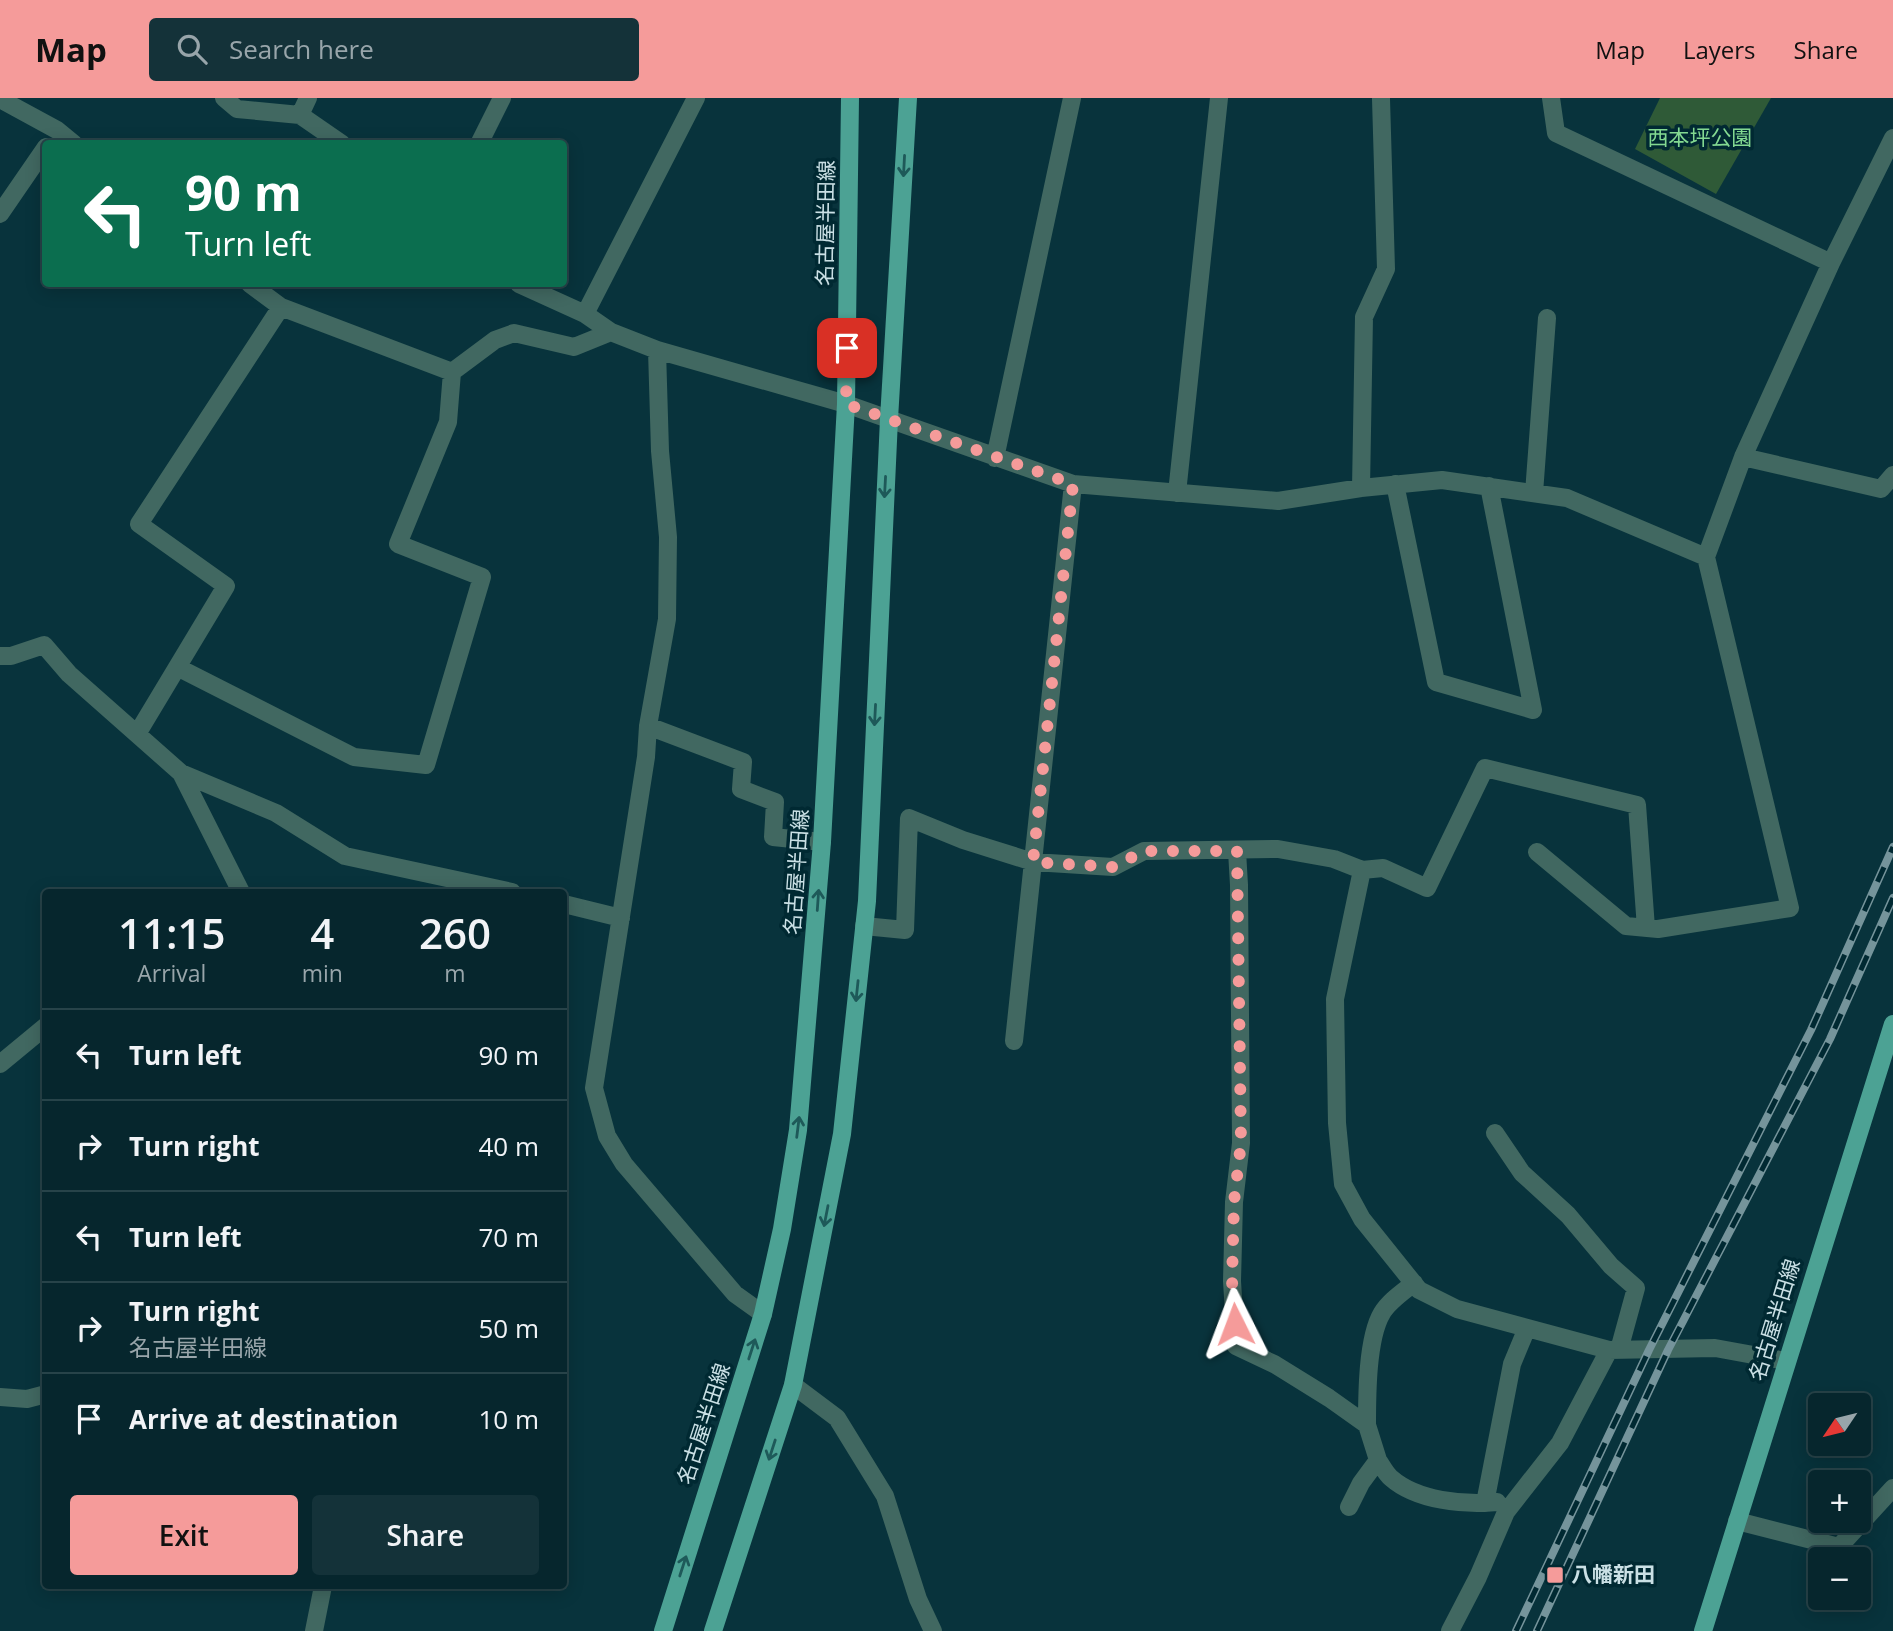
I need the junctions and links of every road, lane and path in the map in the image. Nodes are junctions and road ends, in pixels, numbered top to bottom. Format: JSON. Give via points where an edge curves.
{"nodes":[{"id":1,"x":224,"y":98,"type":"edge"},
{"id":2,"x":309,"y":98,"type":"edge"},
{"id":3,"x":502,"y":98,"type":"edge"},
{"id":4,"x":696,"y":98,"type":"edge"},
{"id":5,"x":850,"y":98,"type":"edge"},
{"id":6,"x":908,"y":98,"type":"edge"},
{"id":7,"x":1072,"y":98,"type":"edge"},
{"id":8,"x":1219,"y":98,"type":"edge"},
{"id":9,"x":1378,"y":98,"type":"edge"},
{"id":10,"x":1551,"y":98,"type":"edge"},
{"id":11,"x":0,"y":99,"type":"edge"},
{"id":12,"x":300,"y":115,"type":"junction"},
{"id":13,"x":1893,"y":138,"type":"edge"},
{"id":14,"x":50,"y":140,"type":"edge"},
{"id":15,"x":336,"y":140,"type":"edge"},
{"id":16,"x":481,"y":140,"type":"edge"},
{"id":17,"x":42,"y":152,"type":"edge"},
{"id":18,"x":0,"y":214,"type":"edge"},
{"id":19,"x":1831,"y":262,"type":"junction"},
{"id":20,"x":254,"y":287,"type":"edge"},
{"id":21,"x":526,"y":287,"type":"edge"},
{"id":22,"x":281,"y":307,"type":"junction"},
{"id":23,"x":585,"y":314,"type":"junction"},
{"id":24,"x":1547,"y":318,"type":"dead end"},
{"id":25,"x":611,"y":332,"type":"junction"},
{"id":26,"x":657,"y":351,"type":"junction"},
{"id":27,"x":452,"y":372,"type":"junction"},
{"id":28,"x":846,"y":404,"type":"junction"},
{"id":29,"x":888,"y":419,"type":"junction"},
{"id":30,"x":995,"y":457,"type":"junction"},
{"id":31,"x":1742,"y":457,"type":"junction"},
{"id":32,"x":1893,"y":475,"type":"edge"},
{"id":33,"x":1073,"y":484,"type":"junction"},
{"id":34,"x":1395,"y":484,"type":"junction"},
{"id":35,"x":1489,"y":486,"type":"junction"},
{"id":36,"x":1362,"y":488,"type":"junction"},
{"id":37,"x":1177,"y":492,"type":"junction"},
{"id":38,"x":1534,"y":493,"type":"junction"},
{"id":39,"x":1706,"y":557,"type":"junction"},
{"id":40,"x":0,"y":656,"type":"edge"},
{"id":41,"x":177,"y":667,"type":"junction"},
{"id":42,"x":648,"y":726,"type":"junction"},
{"id":43,"x":136,"y":734,"type":"junction"},
{"id":44,"x":181,"y":773,"type":"junction"},
{"id":45,"x":822,"y":842,"type":"junction"},
{"id":46,"x":1237,"y":851,"type":"junction"},
{"id":47,"x":1537,"y":852,"type":"dead end"},
{"id":48,"x":1033,"y":862,"type":"junction"},
{"id":49,"x":1362,"y":870,"type":"junction"},
{"id":50,"x":239,"y":889,"type":"edge"},
{"id":51,"x":498,"y":889,"type":"edge"},
{"id":52,"x":567,"y":905,"type":"edge"},
{"id":53,"x":621,"y":918,"type":"junction"},
{"id":54,"x":864,"y":926,"type":"junction"},
{"id":55,"x":1646,"y":928,"type":"junction"},
{"id":56,"x":1893,"y":1024,"type":"edge"},
{"id":57,"x":42,"y":1029,"type":"edge"},
{"id":58,"x":1014,"y":1041,"type":"dead end"},
{"id":59,"x":0,"y":1064,"type":"edge"},
{"id":60,"x":1495,"y":1133,"type":"dead end"},
{"id":61,"x":1414,"y":1283,"type":"junction"},
{"id":62,"x":763,"y":1314,"type":"junction"},
{"id":63,"x":1527,"y":1328,"type":"junction"},
{"id":64,"x":1614,"y":1350,"type":"junction"},
{"id":65,"x":1786,"y":1361,"type":"junction"},
{"id":66,"x":793,"y":1385,"type":"junction"},
{"id":67,"x":42,"y":1395,"type":"edge"},
{"id":68,"x":0,"y":1397,"type":"edge"},
{"id":69,"x":1367,"y":1425,"type":"junction"},
{"id":70,"x":1378,"y":1461,"type":"junction"},
{"id":71,"x":1893,"y":1488,"type":"edge"},
{"id":72,"x":1485,"y":1503,"type":"junction"},
{"id":73,"x":1511,"y":1504,"type":"junction"},
{"id":74,"x":1349,"y":1507,"type":"dead end"},
{"id":75,"x":1737,"y":1521,"type":"junction"},
{"id":76,"x":322,"y":1589,"type":"edge"},
{"id":77,"x":314,"y":1631,"type":"edge"},
{"id":78,"x":663,"y":1631,"type":"edge"},
{"id":79,"x":713,"y":1631,"type":"edge"},
{"id":80,"x":933,"y":1631,"type":"edge"},
{"id":81,"x":1450,"y":1631,"type":"edge"},
{"id":82,"x":1703,"y":1631,"type":"edge"}],
"edges":[{"from":1,"to":12,"type":"street","via":[[237,109]]},
{"from":2,"to":12,"type":"street"},
{"from":3,"to":16,"type":"street"},
{"from":4,"to":23,"type":"street"},
{"from":5,"to":28,"type":"main road","name":"名古屋半田線"},
{"from":6,"to":29,"type":"main road","one_way":true},
{"from":7,"to":30,"type":"street"},
{"from":8,"to":37,"type":"street"},
{"from":9,"to":36,"type":"street","via":[[1386,269],[1364,317]]},
{"from":10,"to":19,"type":"street","via":[[1556,133]]},
{"from":11,"to":14,"type":"street"},
{"from":12,"to":15,"type":"street"},
{"from":13,"to":19,"type":"street"},
{"from":17,"to":18,"type":"street"},
{"from":19,"to":31,"type":"street"},
{"from":20,"to":22,"type":"street"},
{"from":21,"to":23,"type":"street"},
{"from":22,"to":27,"type":"street"},
{"from":22,"to":41,"type":"street","via":[[139,524],[226,586]]},
{"from":23,"to":25,"type":"street"},
{"from":24,"to":38,"type":"street"},
{"from":25,"to":26,"type":"street"},
{"from":25,"to":27,"type":"street","via":[[575,347],[514,333],[495,340]]},
{"from":26,"to":28,"type":"street"},
{"from":26,"to":42,"type":"street","via":[[668,537],[667,620]]},
{"from":27,"to":41,"type":"street","via":[[448,422],[398,544],[482,577],[426,765],[354,757]]},
{"from":28,"to":29,"type":"street"},
{"from":28,"to":45,"type":"main road","name":"名古屋半田線"},
{"from":29,"to":30,"type":"street"},
{"from":29,"to":54,"type":"main road","one_way":true},
{"from":30,"to":33,"type":"street"},
{"from":31,"to":32,"type":"street","via":[[1881,489]]},
{"from":31,"to":39,"type":"street"},
{"from":33,"to":37,"type":"street"},
{"from":33,"to":48,"type":"street"},
{"from":34,"to":35,"type":"street","via":[[1442,480]]},
{"from":34,"to":35,"type":"street","via":[[1436,682],[1533,710]]},
{"from":34,"to":36,"type":"street"},
{"from":35,"to":38,"type":"street"},
{"from":36,"to":37,"type":"street","via":[[1278,502]]},
{"from":38,"to":39,"type":"street","via":[[1567,498]]},
{"from":39,"to":55,"type":"street","via":[[1790,908]]},
{"from":40,"to":43,"type":"street","via":[[44,645]]},
{"from":41,"to":43,"type":"street"},
{"from":42,"to":45,"type":"street","via":[[743,762],[741,789],[775,802],[773,837]]},
{"from":42,"to":53,"type":"street"},
{"from":43,"to":44,"type":"street"},
{"from":44,"to":50,"type":"street"},
{"from":44,"to":51,"type":"street","via":[[276,813],[345,856]]},
{"from":62,"to":45,"type":"main road","name":"名古屋半田線","one_way":true,"via":[[798,1130]]},
{"from":46,"to":48,"type":"street","via":[[1144,851],[1113,867]]},
{"from":46,"to":49,"type":"street","via":[[1278,849],[1334,859]]},
{"from":46,"to":69,"type":"street","via":[[1241,1143],[1232,1281],[1236,1346],[1274,1364]]},
{"from":47,"to":55,"type":"street","via":[[1626,926]]},
{"from":48,"to":54,"type":"street","via":[[909,818],[905,930]]},
{"from":48,"to":58,"type":"street"},
{"from":49,"to":55,"type":"street","via":[[1383,868],[1427,888],[1485,768],[1637,805]]},
{"from":49,"to":61,"type":"street","via":[[1335,999],[1343,1185],[1362,1219]]},
{"from":52,"to":53,"type":"street"},
{"from":53,"to":62,"type":"street","via":[[593,1088],[607,1136],[624,1164],[735,1294]]},
{"from":54,"to":66,"type":"main road","one_way":true,"via":[[842,1134]]},
{"from":56,"to":65,"type":"main road","name":"名古屋半田線"},
{"from":57,"to":59,"type":"street"},
{"from":60,"to":64,"type":"street","via":[[1522,1173],[1636,1287]]},
{"from":61,"to":63,"type":"street","via":[[1457,1309]]},
{"from":61,"to":69,"type":"street","via":[[1381,1314],[1369,1370]]},
{"from":78,"to":62,"type":"main road","name":"名古屋半田線","one_way":true},
{"from":63,"to":64,"type":"street"},
{"from":63,"to":72,"type":"street","via":[[1512,1364]]},
{"from":64,"to":65,"type":"street","via":[[1715,1348]]},
{"from":64,"to":73,"type":"street","via":[[1560,1443]]},
{"from":65,"to":75,"type":"main road","name":"名古屋半田線"},
{"from":66,"to":79,"type":"main road","one_way":true},
{"from":66,"to":80,"type":"street","via":[[836,1418],[885,1496]]},
{"from":67,"to":68,"type":"street"},
{"from":69,"to":70,"type":"street"},
{"from":70,"to":72,"type":"street","via":[[1390,1478],[1423,1494]]},
{"from":70,"to":74,"type":"street"},
{"from":71,"to":75,"type":"street","via":[[1839,1547]]},
{"from":72,"to":73,"type":"street"},
{"from":73,"to":81,"type":"street"},
{"from":75,"to":82,"type":"main road","name":"名古屋半田線"},
{"from":76,"to":77,"type":"street"}]}
